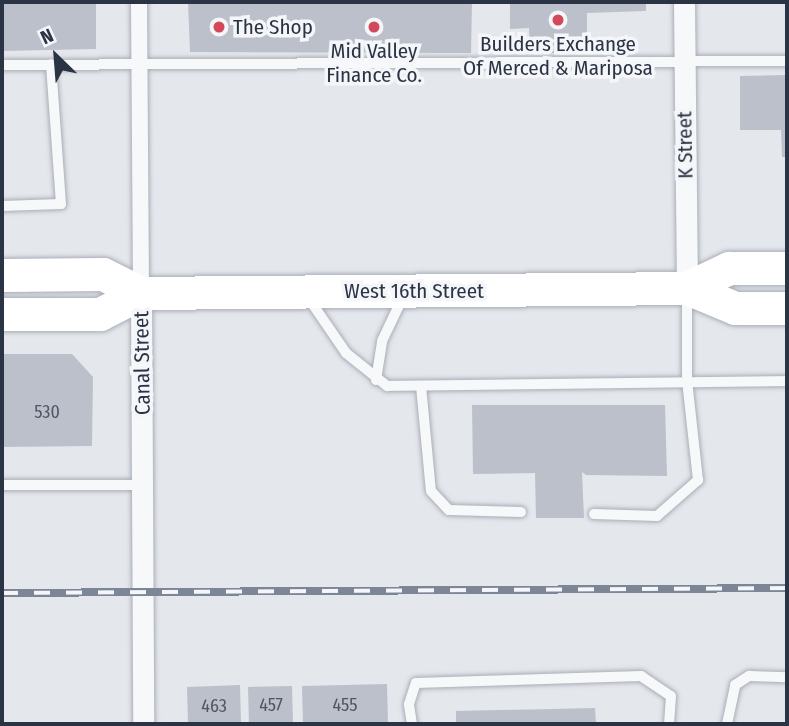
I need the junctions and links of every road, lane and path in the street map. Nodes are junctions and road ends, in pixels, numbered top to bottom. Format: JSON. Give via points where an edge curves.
{"nodes":[{"id":1,"x":139,"y":2,"type":"edge"},
{"id":2,"x":684,"y":2,"type":"edge"},
{"id":3,"x":787,"y":61,"type":"edge"},
{"id":4,"x":684,"y":62,"type":"junction"},
{"id":5,"x":51,"y":64,"type":"junction"},
{"id":6,"x":139,"y":64,"type":"junction"},
{"id":7,"x":2,"y":65,"type":"edge"},
{"id":8,"x":2,"y":206,"type":"edge"},
{"id":9,"x":787,"y":268,"type":"edge"},
{"id":10,"x":2,"y":275,"type":"edge"},
{"id":11,"x":687,"y":288,"type":"junction"},
{"id":12,"x":304,"y":291,"type":"junction"},
{"id":13,"x":406,"y":291,"type":"junction"},
{"id":14,"x":141,"y":293,"type":"junction"},
{"id":15,"x":787,"y":308,"type":"edge"},
{"id":16,"x":2,"y":314,"type":"edge"},
{"id":17,"x":376,"y":380,"type":"junction"},
{"id":18,"x":687,"y":381,"type":"junction"},
{"id":19,"x":787,"y":381,"type":"edge"},
{"id":20,"x":421,"y":386,"type":"junction"},
{"id":21,"x":2,"y":485,"type":"edge"},
{"id":22,"x":143,"y":485,"type":"junction"},
{"id":23,"x":522,"y":512,"type":"dead end"},
{"id":24,"x":594,"y":514,"type":"dead end"},
{"id":25,"x":787,"y":677,"type":"edge"},
{"id":26,"x":143,"y":724,"type":"edge"},
{"id":27,"x":412,"y":724,"type":"edge"},
{"id":28,"x":669,"y":724,"type":"edge"},
{"id":29,"x":727,"y":724,"type":"edge"}],
"edges":[{"from":1,"to":6,"type":"street","name":"Canal Street"},
{"from":2,"to":4,"type":"street","name":"K Street"},
{"from":3,"to":4,"type":"lane"},
{"from":4,"to":6,"type":"lane"},
{"from":4,"to":11,"type":"street","name":"K Street"},
{"from":5,"to":6,"type":"lane"},
{"from":5,"to":7,"type":"lane"},
{"from":5,"to":8,"type":"lane","via":[[61,204]]},
{"from":6,"to":14,"type":"street","name":"Canal Street"},
{"from":9,"to":11,"type":"main road","name":"West 16th Street","via":[[729,268]]},
{"from":10,"to":14,"type":"main road","name":"West 16th Street","via":[[103,274]]},
{"from":11,"to":13,"type":"main road","name":"West 16th Street"},
{"from":11,"to":15,"type":"main road","name":"West 16th Street","via":[[735,308]]},
{"from":11,"to":18,"type":"lane"},
{"from":12,"to":13,"type":"main road","name":"West 16th Street"},
{"from":12,"to":14,"type":"main road","name":"West 16th Street"},
{"from":12,"to":17,"type":"lane","via":[[346,353]]},
{"from":13,"to":17,"type":"lane","via":[[382,341]]},
{"from":14,"to":16,"type":"main road","name":"West 16th Street","via":[[100,314]]},
{"from":14,"to":22,"type":"street","name":"Canal Street"},
{"from":17,"to":20,"type":"lane","via":[[387,386]]},
{"from":18,"to":19,"type":"lane"},
{"from":18,"to":20,"type":"lane"},
{"from":18,"to":24,"type":"lane","via":[[698,480],[657,516]]},
{"from":20,"to":23,"type":"lane","via":[[431,491],[449,509]]},
{"from":21,"to":22,"type":"lane"},
{"from":22,"to":26,"type":"street","name":"Canal Street"},
{"from":25,"to":29,"type":"lane","via":[[749,676],[735,685]]},
{"from":27,"to":28,"type":"lane","via":[[409,704],[416,683],[641,676],[671,696]]}]}
